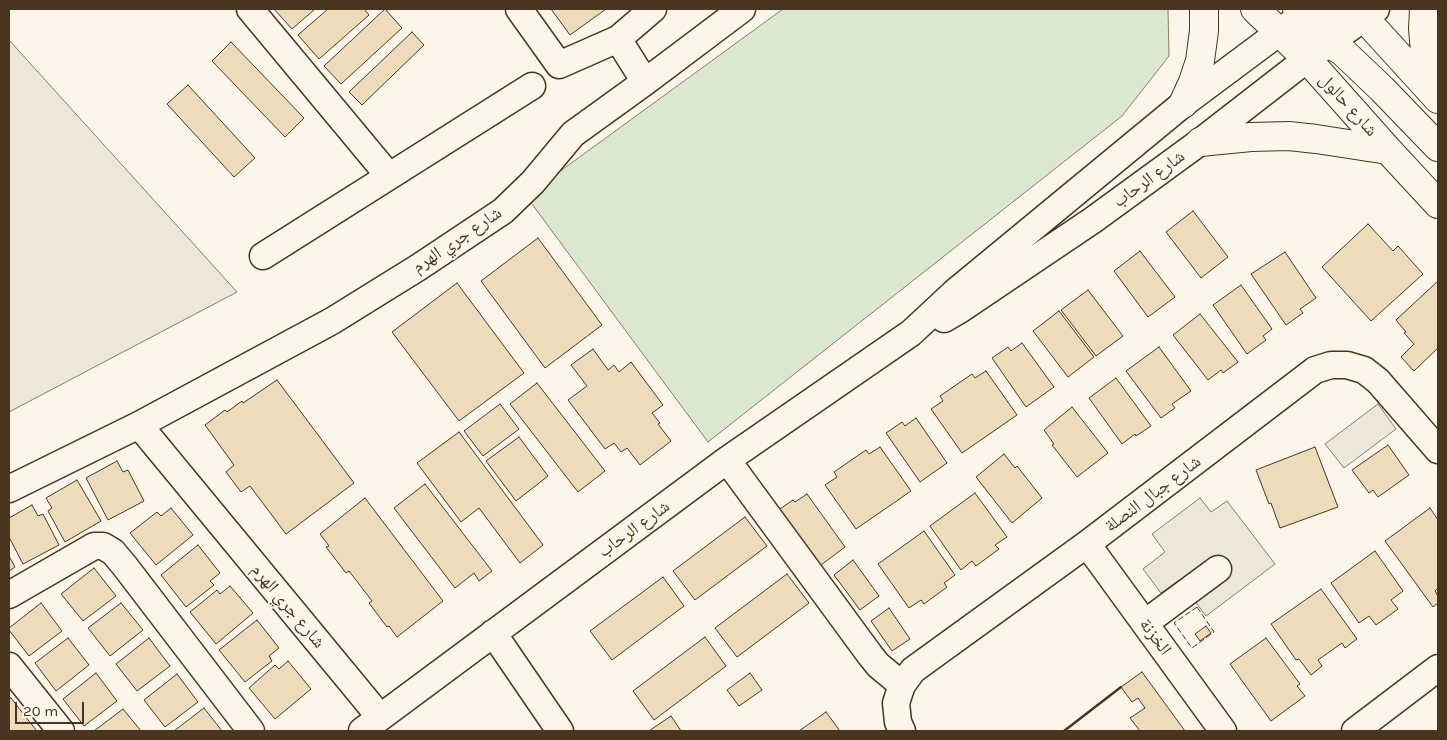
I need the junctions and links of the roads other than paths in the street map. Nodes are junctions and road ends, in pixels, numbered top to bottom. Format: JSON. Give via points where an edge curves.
{"nodes":[{"id":1,"x":250,"y":9,"type":"edge"},
{"id":2,"x":519,"y":9,"type":"edge"},
{"id":3,"x":653,"y":9,"type":"edge"},
{"id":4,"x":742,"y":9,"type":"edge"},
{"id":5,"x":1204,"y":9,"type":"edge"},
{"id":6,"x":1255,"y":9,"type":"edge"},
{"id":7,"x":1424,"y":9,"type":"edge"},
{"id":8,"x":1304,"y":11,"type":"edge"},
{"id":9,"x":1365,"y":12,"type":"edge"},
{"id":10,"x":1278,"y":32,"type":"junction"},
{"id":11,"x":618,"y":39,"type":"junction"},
{"id":12,"x":1328,"y":43,"type":"junction"},
{"id":13,"x":1306,"y":59,"type":"junction"},
{"id":14,"x":645,"y":82,"type":"junction"},
{"id":15,"x":532,"y":86,"type":"dead end"},
{"id":16,"x":1438,"y":91,"type":"edge"},
{"id":17,"x":1438,"y":100,"type":"edge"},
{"id":18,"x":1183,"y":104,"type":"junction"},
{"id":19,"x":1200,"y":142,"type":"junction"},
{"id":20,"x":1438,"y":147,"type":"edge"},
{"id":21,"x":1388,"y":150,"type":"junction"},
{"id":22,"x":389,"y":176,"type":"junction"},
{"id":23,"x":1438,"y":204,"type":"edge"},
{"id":24,"x":263,"y":256,"type":"dead end"},
{"id":25,"x":911,"y":333,"type":"junction"},
{"id":26,"x":139,"y":425,"type":"junction"},
{"id":27,"x":1438,"y":450,"type":"edge"},
{"id":28,"x":727,"y":460,"type":"junction"},
{"id":29,"x":9,"y":489,"type":"edge"},
{"id":30,"x":1087,"y":544,"type":"junction"},
{"id":31,"x":1218,"y":569,"type":"dead end"},
{"id":32,"x":9,"y":596,"type":"edge"},
{"id":33,"x":1145,"y":623,"type":"junction"},
{"id":34,"x":493,"y":633,"type":"junction"},
{"id":35,"x":9,"y":666,"type":"edge"},
{"id":36,"x":1438,"y":668,"type":"edge"},
{"id":37,"x":902,"y":684,"type":"junction"},
{"id":38,"x":371,"y":724,"type":"edge"},
{"id":39,"x":61,"y":731,"type":"edge"},
{"id":40,"x":251,"y":731,"type":"edge"},
{"id":41,"x":560,"y":731,"type":"edge"},
{"id":42,"x":902,"y":731,"type":"edge"},
{"id":43,"x":1223,"y":731,"type":"edge"},
{"id":44,"x":1355,"y":731,"type":"edge"}],
"edges":[{"from":1,"to":22,"type":"street"},
{"from":2,"to":11,"type":"street","via":[[559,65]]},
{"from":3,"to":11,"type":"street"},
{"from":4,"to":14,"type":"street","name":"شارع جري الهرم"},
{"from":5,"to":18,"type":"main road","via":[[1200,61]]},
{"from":6,"to":10,"type":"main road","name":"شارع حالول"},
{"from":7,"to":16,"type":"main road","via":[[1425,52]]},
{"from":8,"to":9,"type":"main road","via":[[1328,22],[1346,21]]},
{"from":8,"to":10,"type":"street","name":"شارع الرحاب"},
{"from":9,"to":12,"type":"street","name":"شارع الرحاب"},
{"from":9,"to":17,"type":"main road"},
{"from":10,"to":12,"type":"main road"},
{"from":10,"to":13,"type":"main road","name":"شارع حالول"},
{"from":10,"to":18,"type":"street","name":"شارع الرحاب"},
{"from":11,"to":14,"type":"street"},
{"from":12,"to":13,"type":"street","name":"شارع الرحاب"},
{"from":12,"to":20,"type":"main road","via":[[1356,64]]},
{"from":13,"to":19,"type":"street","name":"شارع الرحاب"},
{"from":13,"to":21,"type":"main road","name":"شارع حالول"},
{"from":14,"to":26,"type":"street","name":"شارع جري الهرم","via":[[573,134],[534,182],[503,211],[332,321]]},
{"from":15,"to":22,"type":"street"},
{"from":18,"to":25,"type":"street","name":"شارع الرحاب","via":[[950,296]]},
{"from":19,"to":21,"type":"main road","via":[[1289,136]]},
{"from":19,"to":25,"type":"street","name":"شارع الرحاب","via":[[961,309]]},
{"from":21,"to":23,"type":"main road","name":"شارع حالول"},
{"from":22,"to":24,"type":"street"},
{"from":25,"to":28,"type":"street","name":"شارع الرحاب"},
{"from":26,"to":29,"type":"street","name":"شارع جري الهرم"},
{"from":26,"to":38,"type":"street","name":"شارع جري الهرم"},
{"from":27,"to":30,"type":"street","name":"شارع جبال النصلة","via":[[1378,381],[1364,370],[1330,365],[1315,370]]},
{"from":28,"to":34,"type":"street","name":"شارع الرحاب"},
{"from":28,"to":37,"type":"street","via":[[870,655]]},
{"from":30,"to":33,"type":"street","name":"الخزنة"},
{"from":30,"to":37,"type":"street","name":"شارع جبال النصلة","via":[[913,670]]},
{"from":31,"to":33,"type":"street"},
{"from":32,"to":40,"type":"street","via":[[94,546],[103,546],[113,552]]},
{"from":33,"to":43,"type":"street","name":"الخزنة"},
{"from":34,"to":38,"type":"street","name":"شارع الرحاب"},
{"from":34,"to":41,"type":"street"},
{"from":35,"to":39,"type":"street"},
{"from":36,"to":44,"type":"street"},
{"from":37,"to":42,"type":"street","name":"شارع جبال النصلة","via":[[896,703]]}]}
